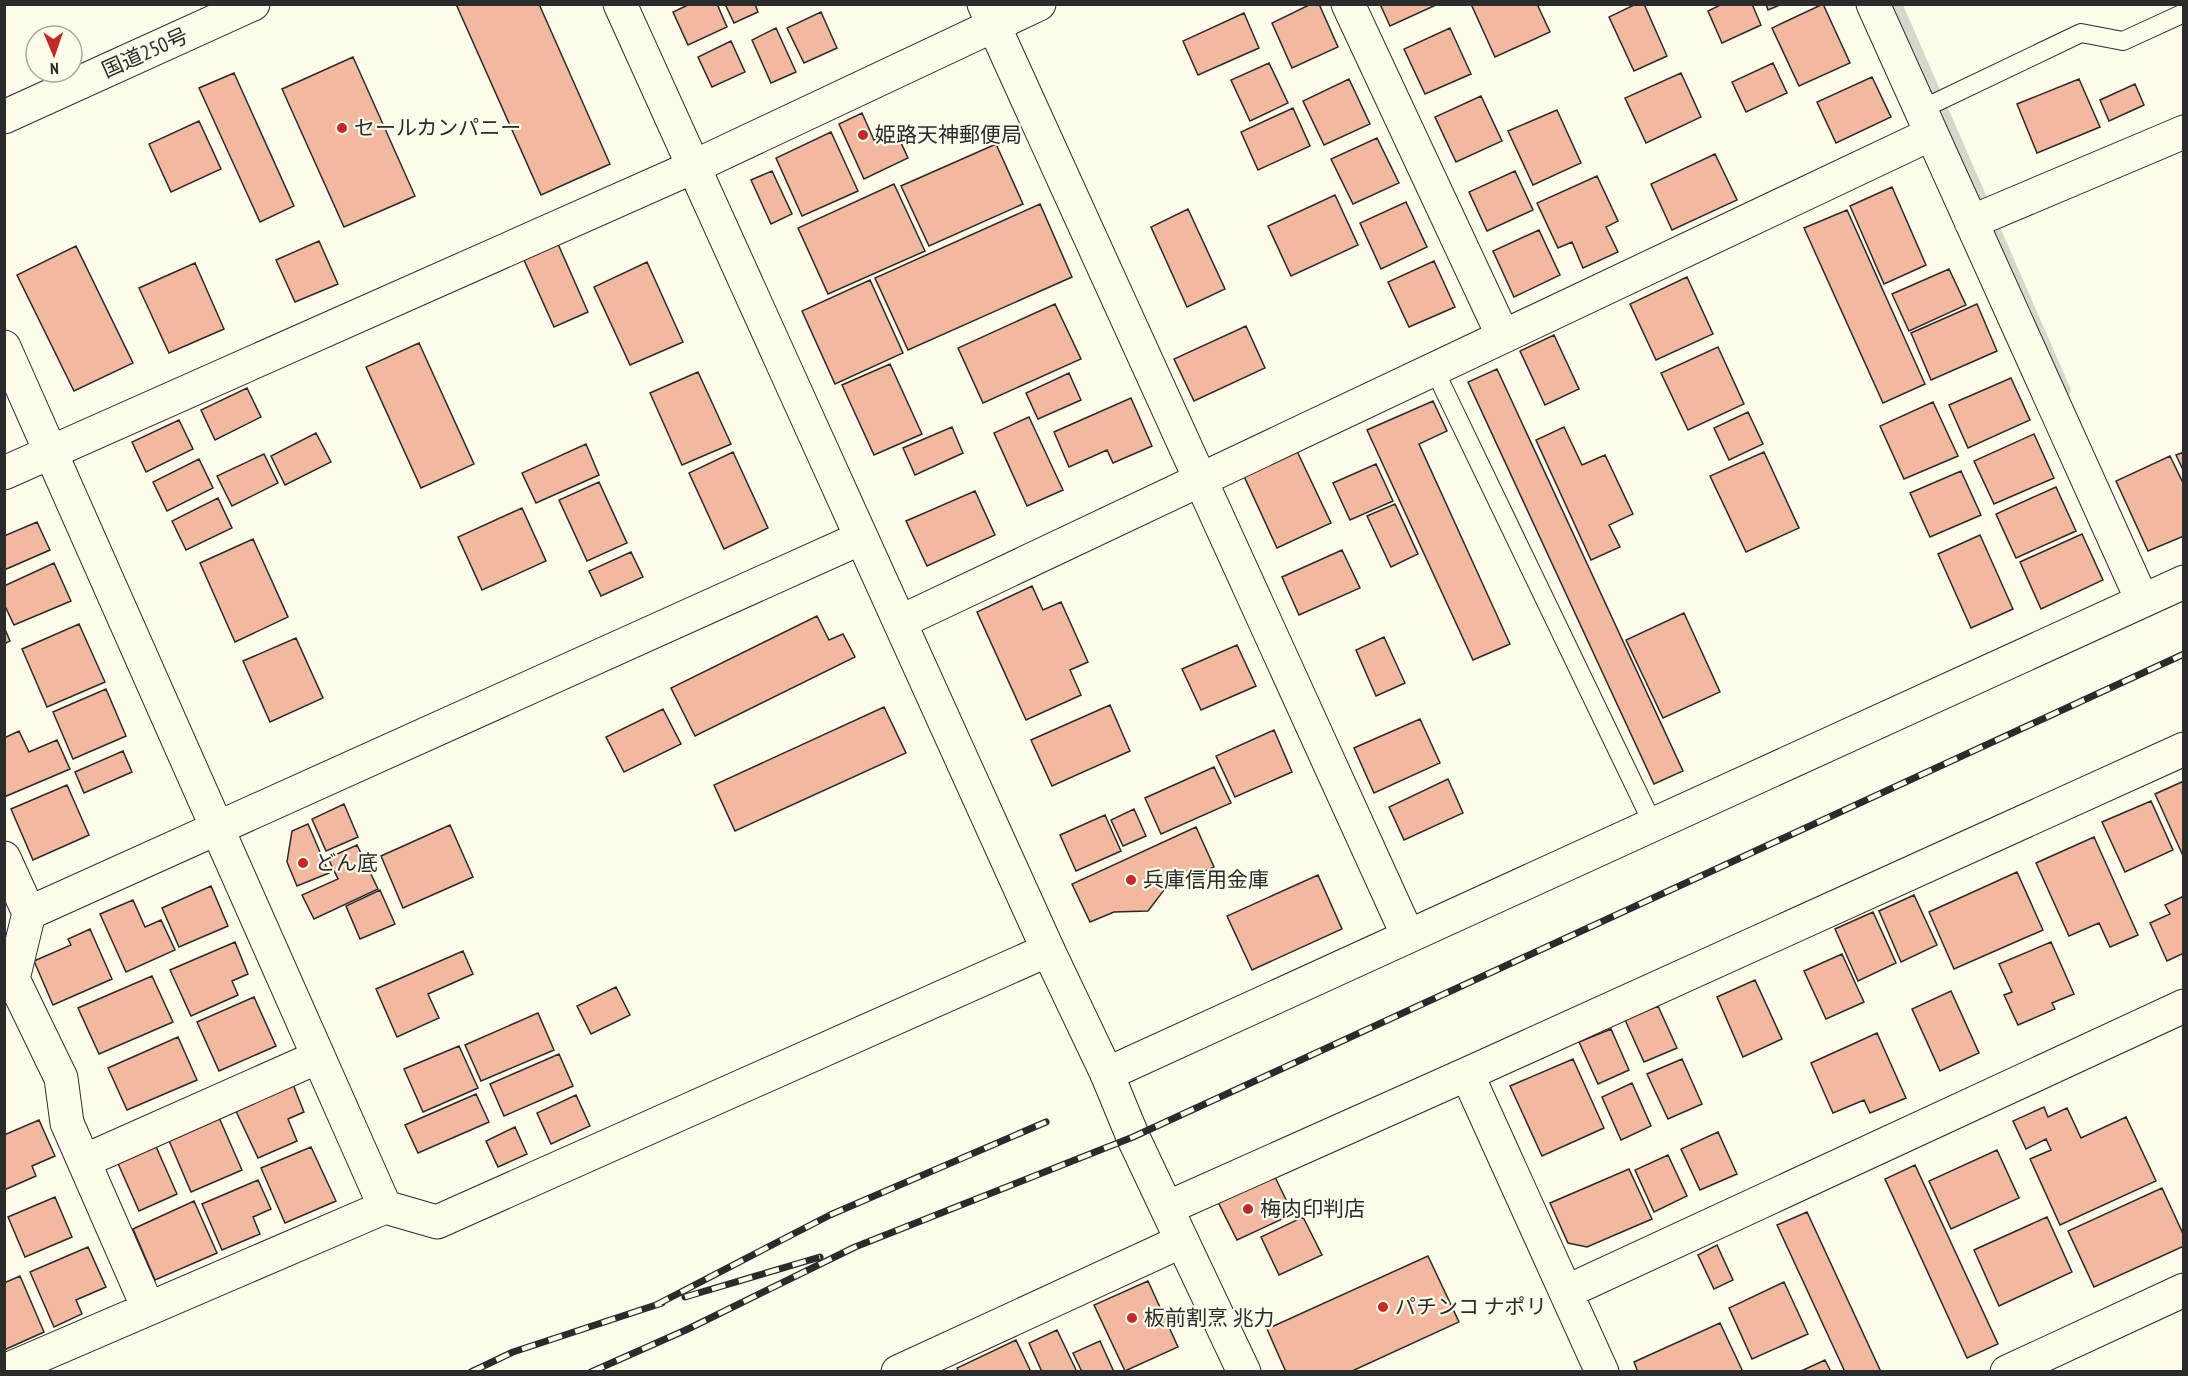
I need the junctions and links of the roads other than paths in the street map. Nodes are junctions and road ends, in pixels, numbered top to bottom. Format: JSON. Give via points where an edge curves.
{"nodes":[{"id":1,"x":253,"y":4,"type":"edge"},
{"id":2,"x":620,"y":4,"type":"edge"},
{"id":3,"x":1039,"y":4,"type":"edge"},
{"id":4,"x":1348,"y":4,"type":"edge"},
{"id":5,"x":1873,"y":4,"type":"edge"},
{"id":6,"x":2184,"y":12,"type":"edge"},
{"id":7,"x":988,"y":15,"type":"edge"},
{"id":8,"x":4,"y":117,"type":"edge"},
{"id":9,"x":1926,"y":122,"type":"junction"},
{"id":10,"x":2184,"y":132,"type":"edge"},
{"id":11,"x":693,"y":167,"type":"junction"},
{"id":12,"x":1971,"y":222,"type":"junction"},
{"id":13,"x":1503,"y":336,"type":"junction"},
{"id":14,"x":4,"y":347,"type":"edge"},
{"id":15,"x":1434,"y":369,"type":"junction"},
{"id":16,"x":51,"y":453,"type":"junction"},
{"id":17,"x":4,"y":473,"type":"edge"},
{"id":18,"x":1200,"y":479,"type":"junction"},
{"id":19,"x":861,"y":538,"type":"junction"},
{"id":20,"x":2184,"y":582,"type":"edge"},
{"id":21,"x":2142,"y":600,"type":"junction"},
{"id":22,"x":900,"y":622,"type":"junction"},
{"id":23,"x":2184,"y":749,"type":"edge"},
{"id":24,"x":1653,"y":824,"type":"junction"},
{"id":25,"x":217,"y":828,"type":"junction"},
{"id":26,"x":4,"y":858,"type":"edge"},
{"id":27,"x":29,"y":913,"type":"junction"},
{"id":28,"x":1408,"y":936,"type":"junction"},
{"id":29,"x":1048,"y":950,"type":"junction"},
{"id":30,"x":2184,"y":1006,"type":"edge"},
{"id":31,"x":318,"y":1057,"type":"junction"},
{"id":32,"x":1107,"y":1074,"type":"junction"},
{"id":33,"x":1467,"y":1074,"type":"junction"},
{"id":34,"x":84,"y":1161,"type":"junction"},
{"id":35,"x":385,"y":1207,"type":"junction"},
{"id":36,"x":1167,"y":1208,"type":"junction"},
{"id":37,"x":1182,"y":1241,"type":"junction"},
{"id":38,"x":2184,"y":1290,"type":"edge"},
{"id":39,"x":1566,"y":1292,"type":"junction"},
{"id":40,"x":148,"y":1308,"type":"junction"},
{"id":41,"x":4,"y":1371,"type":"edge"},
{"id":42,"x":898,"y":1371,"type":"edge"},
{"id":43,"x":1244,"y":1371,"type":"edge"},
{"id":44,"x":1602,"y":1371,"type":"edge"},
{"id":45,"x":2007,"y":1371,"type":"edge"}],
"edges":[{"from":1,"to":8,"type":"main road","name":"国道250号"},
{"from":2,"to":11,"type":"main road"},
{"from":3,"to":7,"type":"main road"},
{"from":4,"to":13,"type":"main road"},
{"from":5,"to":9,"type":"main road"},
{"from":6,"to":9,"type":"lane","via":[[2123,41],[2081,33]]},
{"from":7,"to":11,"type":"main road"},
{"from":7,"to":18,"type":"main road"},
{"from":9,"to":12,"type":"main road"},
{"from":9,"to":13,"type":"main road"},
{"from":10,"to":12,"type":"main road"},
{"from":11,"to":16,"type":"main road"},
{"from":11,"to":19,"type":"main road"},
{"from":12,"to":21,"type":"main road"},
{"from":13,"to":15,"type":"main road"},
{"from":14,"to":16,"type":"main road"},
{"from":15,"to":18,"type":"main road"},
{"from":15,"to":24,"type":"lane"},
{"from":16,"to":17,"type":"main road"},
{"from":16,"to":25,"type":"main road"},
{"from":18,"to":22,"type":"main road"},
{"from":18,"to":28,"type":"main road"},
{"from":19,"to":22,"type":"main road"},
{"from":19,"to":25,"type":"main road"},
{"from":20,"to":21,"type":"main road"},
{"from":21,"to":24,"type":"main road"},
{"from":22,"to":29,"type":"main road"},
{"from":23,"to":33,"type":"main road"},
{"from":24,"to":28,"type":"main road"},
{"from":25,"to":27,"type":"main road"},
{"from":25,"to":31,"type":"main road"},
{"from":26,"to":27,"type":"main road"},
{"from":27,"to":34,"type":"main road","via":[[14,979],[62,1078],[67,1123]]},
{"from":28,"to":32,"type":"main road"},
{"from":29,"to":32,"type":"main road"},
{"from":29,"to":35,"type":"main road","via":[[437,1222]]},
{"from":30,"to":39,"type":"main road"},
{"from":31,"to":34,"type":"main road"},
{"from":31,"to":35,"type":"main road"},
{"from":32,"to":36,"type":"main road"},
{"from":33,"to":36,"type":"main road"},
{"from":33,"to":39,"type":"main road"},
{"from":34,"to":40,"type":"main road"},
{"from":35,"to":40,"type":"main road"},
{"from":36,"to":37,"type":"main road"},
{"from":37,"to":42,"type":"main road"},
{"from":37,"to":43,"type":"main road"},
{"from":38,"to":45,"type":"main road"},
{"from":39,"to":44,"type":"main road"},
{"from":40,"to":41,"type":"main road"}]}
